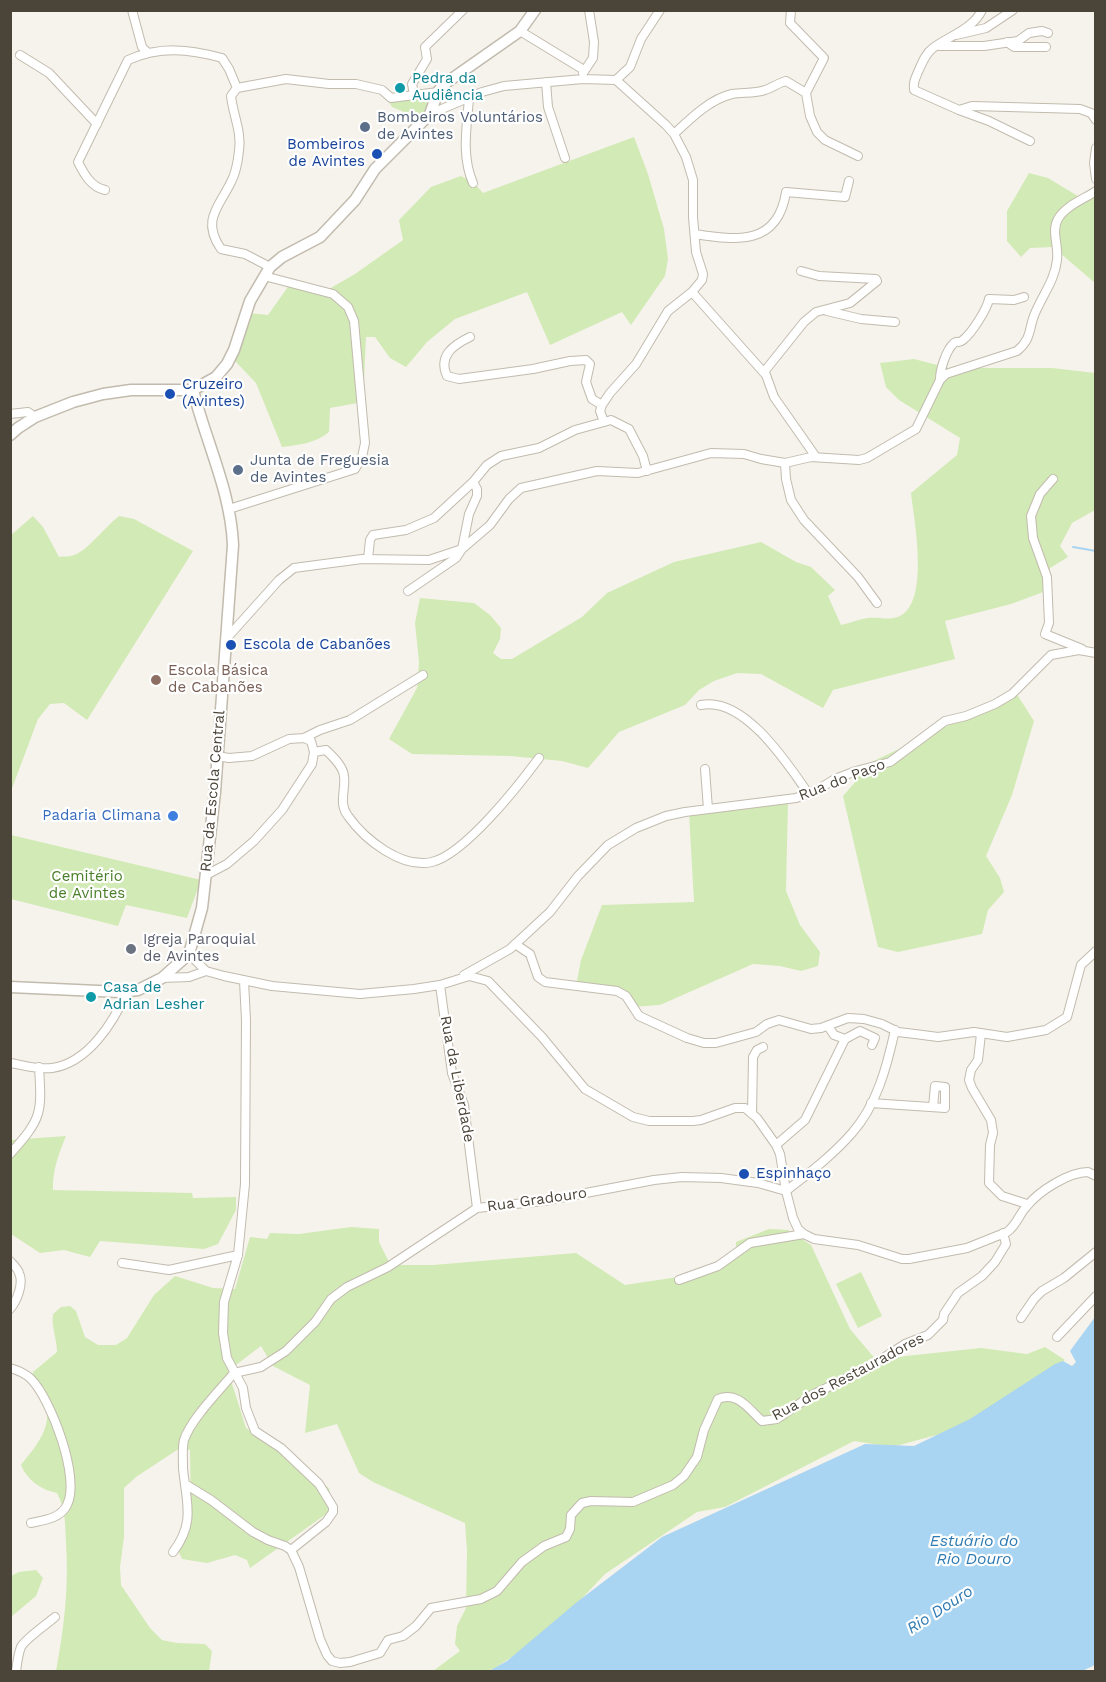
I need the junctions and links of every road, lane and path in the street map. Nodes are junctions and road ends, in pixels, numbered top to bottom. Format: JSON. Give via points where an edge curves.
{"nodes":[{"id":1,"x":132,"y":10,"type":"edge"},
{"id":2,"x":463,"y":10,"type":"edge"},
{"id":3,"x":536,"y":10,"type":"edge"},
{"id":4,"x":589,"y":10,"type":"edge"},
{"id":5,"x":660,"y":10,"type":"edge"},
{"id":6,"x":791,"y":10,"type":"edge"},
{"id":7,"x":982,"y":10,"type":"edge"},
{"id":8,"x":1013,"y":10,"type":"edge"},
{"id":9,"x":520,"y":31,"type":"junction"},
{"id":10,"x":1048,"y":33,"type":"dead end"},
{"id":11,"x":956,"y":35,"type":"junction"},
{"id":12,"x":1007,"y":42,"type":"junction"},
{"id":13,"x":936,"y":46,"type":"junction"},
{"id":14,"x":1046,"y":47,"type":"dead end"},
{"id":15,"x":147,"y":52,"type":"junction"},
{"id":16,"x":20,"y":56,"type":"dead end"},
{"id":17,"x":584,"y":70,"type":"junction"},
{"id":18,"x":583,"y":80,"type":"junction"},
{"id":19,"x":616,"y":80,"type":"junction"},
{"id":20,"x":546,"y":82,"type":"junction"},
{"id":21,"x":237,"y":88,"type":"junction"},
{"id":22,"x":438,"y":92,"type":"junction"},
{"id":23,"x":806,"y":93,"type":"junction"},
{"id":24,"x":414,"y":94,"type":"junction"},
{"id":25,"x":469,"y":98,"type":"junction"},
{"id":26,"x":959,"y":110,"type":"junction"},
{"id":27,"x":430,"y":114,"type":"junction"},
{"id":28,"x":1095,"y":120,"type":"edge"},
{"id":29,"x":97,"y":124,"type":"junction"},
{"id":30,"x":674,"y":134,"type":"junction"},
{"id":31,"x":1030,"y":141,"type":"dead end"},
{"id":32,"x":1095,"y":148,"type":"edge"},
{"id":33,"x":858,"y":156,"type":"dead end"},
{"id":34,"x":565,"y":158,"type":"dead end"},
{"id":35,"x":1095,"y":179,"type":"edge"},
{"id":36,"x":849,"y":181,"type":"dead end"},
{"id":37,"x":473,"y":183,"type":"dead end"},
{"id":38,"x":105,"y":190,"type":"dead end"},
{"id":39,"x":1095,"y":191,"type":"edge"},
{"id":40,"x":695,"y":234,"type":"junction"},
{"id":41,"x":801,"y":271,"type":"dead end"},
{"id":42,"x":267,"y":272,"type":"junction"},
{"id":43,"x":692,"y":292,"type":"junction"},
{"id":44,"x":1024,"y":297,"type":"dead end"},
{"id":45,"x":821,"y":310,"type":"junction"},
{"id":46,"x":896,"y":322,"type":"dead end"},
{"id":47,"x":470,"y":337,"type":"dead end"},
{"id":48,"x":764,"y":372,"type":"junction"},
{"id":49,"x":940,"y":380,"type":"junction"},
{"id":50,"x":198,"y":388,"type":"junction"},
{"id":51,"x":602,"y":405,"type":"junction"},
{"id":52,"x":10,"y":414,"type":"edge"},
{"id":53,"x":35,"y":417,"type":"junction"},
{"id":54,"x":604,"y":422,"type":"junction"},
{"id":55,"x":10,"y":435,"type":"edge"},
{"id":56,"x":816,"y":457,"type":"junction"},
{"id":57,"x":785,"y":463,"type":"junction"},
{"id":58,"x":647,"y":471,"type":"junction"},
{"id":59,"x":1053,"y":479,"type":"dead end"},
{"id":60,"x":473,"y":482,"type":"junction"},
{"id":61,"x":229,"y":509,"type":"junction"},
{"id":62,"x":462,"y":549,"type":"junction"},
{"id":63,"x":368,"y":559,"type":"junction"},
{"id":64,"x":408,"y":591,"type":"dead end"},
{"id":65,"x":877,"y":603,"type":"dead end"},
{"id":66,"x":226,"y":639,"type":"junction"},
{"id":67,"x":1085,"y":651,"type":"junction"},
{"id":68,"x":1095,"y":653,"type":"edge"},
{"id":69,"x":423,"y":675,"type":"dead end"},
{"id":70,"x":701,"y":705,"type":"dead end"},
{"id":71,"x":304,"y":738,"type":"junction"},
{"id":72,"x":314,"y":752,"type":"junction"},
{"id":73,"x":217,"y":756,"type":"junction"},
{"id":74,"x":539,"y":758,"type":"dead end"},
{"id":75,"x":705,"y":769,"type":"dead end"},
{"id":76,"x":808,"y":794,"type":"junction"},
{"id":77,"x":708,"y":809,"type":"junction"},
{"id":78,"x":206,"y":875,"type":"junction"},
{"id":79,"x":515,"y":944,"type":"junction"},
{"id":80,"x":1095,"y":951,"type":"edge"},
{"id":81,"x":189,"y":954,"type":"junction"},
{"id":82,"x":206,"y":971,"type":"junction"},
{"id":83,"x":462,"y":977,"type":"junction"},
{"id":84,"x":162,"y":978,"type":"junction"},
{"id":85,"x":244,"y":981,"type":"junction"},
{"id":86,"x":440,"y":985,"type":"junction"},
{"id":87,"x":10,"y":987,"type":"edge"},
{"id":88,"x":127,"y":991,"type":"junction"},
{"id":89,"x":828,"y":1026,"type":"junction"},
{"id":90,"x":895,"y":1030,"type":"junction"},
{"id":91,"x":981,"y":1034,"type":"junction"},
{"id":92,"x":844,"y":1040,"type":"junction"},
{"id":93,"x":872,"y":1045,"type":"dead end"},
{"id":94,"x":763,"y":1047,"type":"dead end"},
{"id":95,"x":10,"y":1063,"type":"edge"},
{"id":96,"x":39,"y":1067,"type":"junction"},
{"id":97,"x":871,"y":1103,"type":"junction"},
{"id":98,"x":933,"y":1107,"type":"dead end"},
{"id":99,"x":752,"y":1114,"type":"junction"},
{"id":100,"x":776,"y":1145,"type":"junction"},
{"id":101,"x":10,"y":1154,"type":"edge"},
{"id":102,"x":1095,"y":1176,"type":"edge"},
{"id":103,"x":786,"y":1191,"type":"junction"},
{"id":104,"x":1028,"y":1204,"type":"junction"},
{"id":105,"x":477,"y":1208,"type":"junction"},
{"id":106,"x":1004,"y":1233,"type":"junction"},
{"id":107,"x":804,"y":1234,"type":"junction"},
{"id":108,"x":1095,"y":1252,"type":"edge"},
{"id":109,"x":238,"y":1255,"type":"junction"},
{"id":110,"x":10,"y":1261,"type":"edge"},
{"id":111,"x":122,"y":1263,"type":"dead end"},
{"id":112,"x":679,"y":1280,"type":"dead end"},
{"id":113,"x":1095,"y":1296,"type":"edge"},
{"id":114,"x":10,"y":1309,"type":"edge"},
{"id":115,"x":1021,"y":1318,"type":"dead end"},
{"id":116,"x":1057,"y":1337,"type":"dead end"},
{"id":117,"x":10,"y":1368,"type":"edge"},
{"id":118,"x":234,"y":1373,"type":"junction"},
{"id":119,"x":185,"y":1484,"type":"junction"},
{"id":120,"x":31,"y":1523,"type":"dead end"},
{"id":121,"x":291,"y":1550,"type":"junction"},
{"id":122,"x":173,"y":1552,"type":"dead end"},
{"id":123,"x":55,"y":1617,"type":"dead end"},
{"id":124,"x":16,"y":1671,"type":"edge"}],
"edges":[{"from":1,"to":15,"type":"street","via":[[142,47]]},
{"from":2,"to":24,"type":"street","via":[[425,47],[427,59],[412,84]]},
{"from":3,"to":9,"type":"street"},
{"from":4,"to":17,"type":"street","via":[[593,58]]},
{"from":5,"to":19,"type":"street","via":[[641,39],[630,67]]},
{"from":6,"to":23,"type":"street","via":[[790,22],[824,58]]},
{"from":7,"to":11,"type":"street"},
{"from":8,"to":11,"type":"street","via":[[986,28]]},
{"from":9,"to":17,"type":"street"},
{"from":9,"to":22,"type":"street","via":[[445,83]]},
{"from":10,"to":12,"type":"street","via":[[1029,33],[1018,41]]},
{"from":11,"to":13,"type":"street"},
{"from":12,"to":13,"type":"street"},
{"from":12,"to":14,"type":"street","via":[[1014,47]]},
{"from":13,"to":26,"type":"street","via":[[924,58],[913,83],[914,90]]},
{"from":15,"to":21,"type":"street","via":[[180,51],[222,58]]},
{"from":15,"to":29,"type":"street","via":[[128,60]]},
{"from":16,"to":29,"type":"street","via":[[49,73]]},
{"from":17,"to":18,"type":"street"},
{"from":18,"to":19,"type":"street"},
{"from":18,"to":20,"type":"street"},
{"from":19,"to":30,"type":"street"},
{"from":20,"to":25,"type":"street","via":[[504,86]]},
{"from":20,"to":34,"type":"street","via":[[548,107]]},
{"from":21,"to":24,"type":"street","via":[[286,78],[356,84],[382,90],[391,98]]},
{"from":21,"to":42,"type":"street","via":[[231,96],[240,133],[239,150],[232,180],[213,213],[212,230],[220,249],[245,254]]},
{"from":22,"to":24,"type":"street"},
{"from":22,"to":27,"type":"street"},
{"from":23,"to":30,"type":"street","via":[[786,81],[766,90],[731,94],[691,118]]},
{"from":23,"to":33,"type":"street","via":[[817,132]]},
{"from":25,"to":27,"type":"street"},
{"from":25,"to":37,"type":"street","via":[[466,169]]},
{"from":26,"to":28,"type":"street","via":[[972,106],[1080,109]]},
{"from":26,"to":31,"type":"street"},
{"from":27,"to":42,"type":"street","via":[[375,169],[355,200],[320,237],[282,257]]},
{"from":29,"to":38,"type":"street","via":[[78,162],[97,189]]},
{"from":30,"to":40,"type":"street","via":[[691,168]]},
{"from":32,"to":35,"type":"street"},
{"from":36,"to":40,"type":"street","via":[[845,197],[786,192],[776,222],[755,236]]},
{"from":39,"to":49,"type":"street","via":[[1057,220],[1054,275],[1022,347],[946,374]]},
{"from":40,"to":43,"type":"street","via":[[703,274]]},
{"from":41,"to":45,"type":"street","via":[[819,276],[876,279],[850,303]]},
{"from":42,"to":50,"type":"street","via":[[246,310],[227,364],[216,377]]},
{"from":42,"to":61,"type":"street","via":[[333,294],[348,307],[354,321],[365,443],[355,469]]},
{"from":43,"to":48,"type":"street"},
{"from":43,"to":51,"type":"street","via":[[668,311],[636,364]]},
{"from":44,"to":49,"type":"street","via":[[990,299],[963,340],[950,349]]},
{"from":45,"to":46,"type":"street"},
{"from":45,"to":48,"type":"street","via":[[804,322]]},
{"from":47,"to":51,"type":"street","via":[[454,345],[444,358],[447,376],[459,379],[586,360],[590,364],[586,382],[592,399]]},
{"from":48,"to":56,"type":"street","via":[[774,397]]},
{"from":49,"to":56,"type":"street","via":[[916,429],[867,458]]},
{"from":50,"to":53,"type":"street","via":[[103,394]]},
{"from":50,"to":61,"type":"street","name":"Rua da Escola Central","via":[[197,405]]},
{"from":51,"to":54,"type":"street"},
{"from":52,"to":53,"type":"street","via":[[28,412]]},
{"from":53,"to":55,"type":"street"},
{"from":54,"to":58,"type":"street","via":[[611,420],[628,429]]},
{"from":54,"to":60,"type":"street","via":[[561,435],[539,448],[501,456]]},
{"from":56,"to":57,"type":"street"},
{"from":57,"to":58,"type":"street","via":[[744,454],[711,453]]},
{"from":57,"to":65,"type":"street","via":[[791,500],[804,520]]},
{"from":58,"to":62,"type":"street","via":[[597,471],[521,488],[490,525]]},
{"from":59,"to":67,"type":"street","name":"Rua do Paço","via":[[1040,494],[1031,516],[1033,538],[1047,577],[1049,623],[1045,634]]},
{"from":60,"to":62,"type":"street","via":[[477,496],[466,523]]},
{"from":60,"to":63,"type":"street","via":[[434,519],[406,530],[373,536]]},
{"from":61,"to":66,"type":"street","name":"Rua da Escola Central","via":[[233,545]]},
{"from":62,"to":63,"type":"street","via":[[429,560]]},
{"from":62,"to":64,"type":"street","via":[[456,558]]},
{"from":63,"to":66,"type":"street","via":[[294,568]]},
{"from":66,"to":73,"type":"street","name":"Rua da Escola Central"},
{"from":67,"to":68,"type":"street","name":"Rua do Paço"},
{"from":67,"to":76,"type":"street","name":"Rua do Paço","via":[[1052,655],[1012,694],[995,704],[945,721],[890,762],[856,771]]},
{"from":69,"to":71,"type":"street","via":[[350,720]]},
{"from":70,"to":76,"type":"street","via":[[722,705],[761,731]]},
{"from":71,"to":72,"type":"street","via":[[311,741]]},
{"from":71,"to":73,"type":"street","via":[[289,739],[252,756]]},
{"from":72,"to":74,"type":"street","via":[[326,750],[339,763],[347,814],[386,852],[416,863],[440,859],[468,840]]},
{"from":72,"to":78,"type":"street","via":[[312,764],[282,810],[254,841],[227,864]]},
{"from":73,"to":78,"type":"street","name":"Rua da Escola Central"},
{"from":75,"to":77,"type":"street"},
{"from":76,"to":77,"type":"street","name":"Rua do Paço"},
{"from":77,"to":79,"type":"street","name":"Rua do Paço","via":[[666,816],[636,828],[608,846],[550,912]]},
{"from":78,"to":81,"type":"street","name":"Rua da Escola Central","via":[[202,908]]},
{"from":79,"to":83,"type":"street","name":"Rua do Paço"},
{"from":79,"to":89,"type":"street","via":[[530,954],[538,977],[545,982],[617,991],[626,996],[639,1016],[704,1043],[756,1032],[779,1020],[811,1029]]},
{"from":80,"to":91,"type":"street","via":[[1081,965],[1070,1011],[1061,1022],[1030,1034]]},
{"from":81,"to":82,"type":"street"},
{"from":81,"to":84,"type":"street"},
{"from":82,"to":84,"type":"street","via":[[189,977]]},
{"from":82,"to":85,"type":"street","name":"Rua do Paço"},
{"from":83,"to":86,"type":"street","name":"Rua do Paço"},
{"from":83,"to":99,"type":"street","via":[[488,981],[585,1089],[633,1117],[693,1121],[735,1108]]},
{"from":84,"to":88,"type":"street"},
{"from":85,"to":86,"type":"street","name":"Rua do Paço","via":[[360,994]]},
{"from":85,"to":109,"type":"street","via":[[245,1168]]},
{"from":86,"to":105,"type":"street","name":"Rua da Liberdade","via":[[452,1073],[464,1105]]},
{"from":87,"to":88,"type":"street"},
{"from":88,"to":96,"type":"street","via":[[98,1039],[80,1059],[52,1068]]},
{"from":89,"to":90,"type":"street","via":[[848,1018]]},
{"from":89,"to":92,"type":"street"},
{"from":90,"to":91,"type":"street","via":[[938,1037]]},
{"from":90,"to":97,"type":"street"},
{"from":91,"to":104,"type":"street","via":[[978,1060],[969,1080],[991,1120],[989,1183],[1002,1196]]},
{"from":92,"to":93,"type":"street","via":[[860,1031],[875,1038]]},
{"from":92,"to":100,"type":"street","via":[[805,1120]]},
{"from":94,"to":99,"type":"street","via":[[753,1057]]},
{"from":95,"to":96,"type":"street"},
{"from":96,"to":101,"type":"street","via":[[39,1116]]},
{"from":97,"to":98,"type":"street"},
{"from":97,"to":103,"type":"street","via":[[854,1131]]},
{"from":99,"to":100,"type":"street"},
{"from":100,"to":103,"type":"street"},
{"from":102,"to":104,"type":"street","via":[[1088,1172],[1071,1174]]},
{"from":103,"to":105,"type":"street","name":"Rua Gradouro","via":[[721,1178],[682,1177],[544,1201]]},
{"from":103,"to":107,"type":"street","via":[[793,1218]]},
{"from":104,"to":106,"type":"street"},
{"from":105,"to":118,"type":"street","name":"Rua Gradouro","via":[[388,1267],[347,1287],[331,1299],[286,1351],[261,1368]]},
{"from":106,"to":107,"type":"street","via":[[967,1248],[909,1259]]},
{"from":106,"to":121,"type":"street","name":"Rua dos Restauradores","via":[[1006,1244],[995,1262],[958,1293],[928,1335],[812,1395],[777,1419],[762,1421],[735,1397],[726,1395],[718,1399],[697,1457],[673,1485],[633,1502],[582,1503],[571,1515],[566,1537],[544,1546],[522,1562],[497,1592],[481,1599],[431,1608],[403,1636],[388,1640],[380,1653],[332,1662]]},
{"from":107,"to":112,"type":"street","via":[[750,1243],[718,1266]]},
{"from":108,"to":115,"type":"street","via":[[1042,1291]]},
{"from":109,"to":111,"type":"street","via":[[169,1270]]},
{"from":109,"to":118,"type":"street","via":[[224,1302],[223,1333]]},
{"from":110,"to":114,"type":"street","via":[[21,1282],[19,1295]]},
{"from":113,"to":116,"type":"street"},
{"from":117,"to":120,"type":"street","via":[[30,1378],[54,1416],[71,1482],[67,1507],[57,1517]]},
{"from":118,"to":119,"type":"street","via":[[190,1426],[183,1442]]},
{"from":118,"to":121,"type":"street","via":[[243,1388],[255,1431],[281,1448],[319,1484],[333,1507],[326,1522]]},
{"from":119,"to":121,"type":"street","via":[[253,1532]]},
{"from":119,"to":122,"type":"street","via":[[188,1523]]},
{"from":123,"to":124,"type":"street","via":[[26,1640]]}]}
